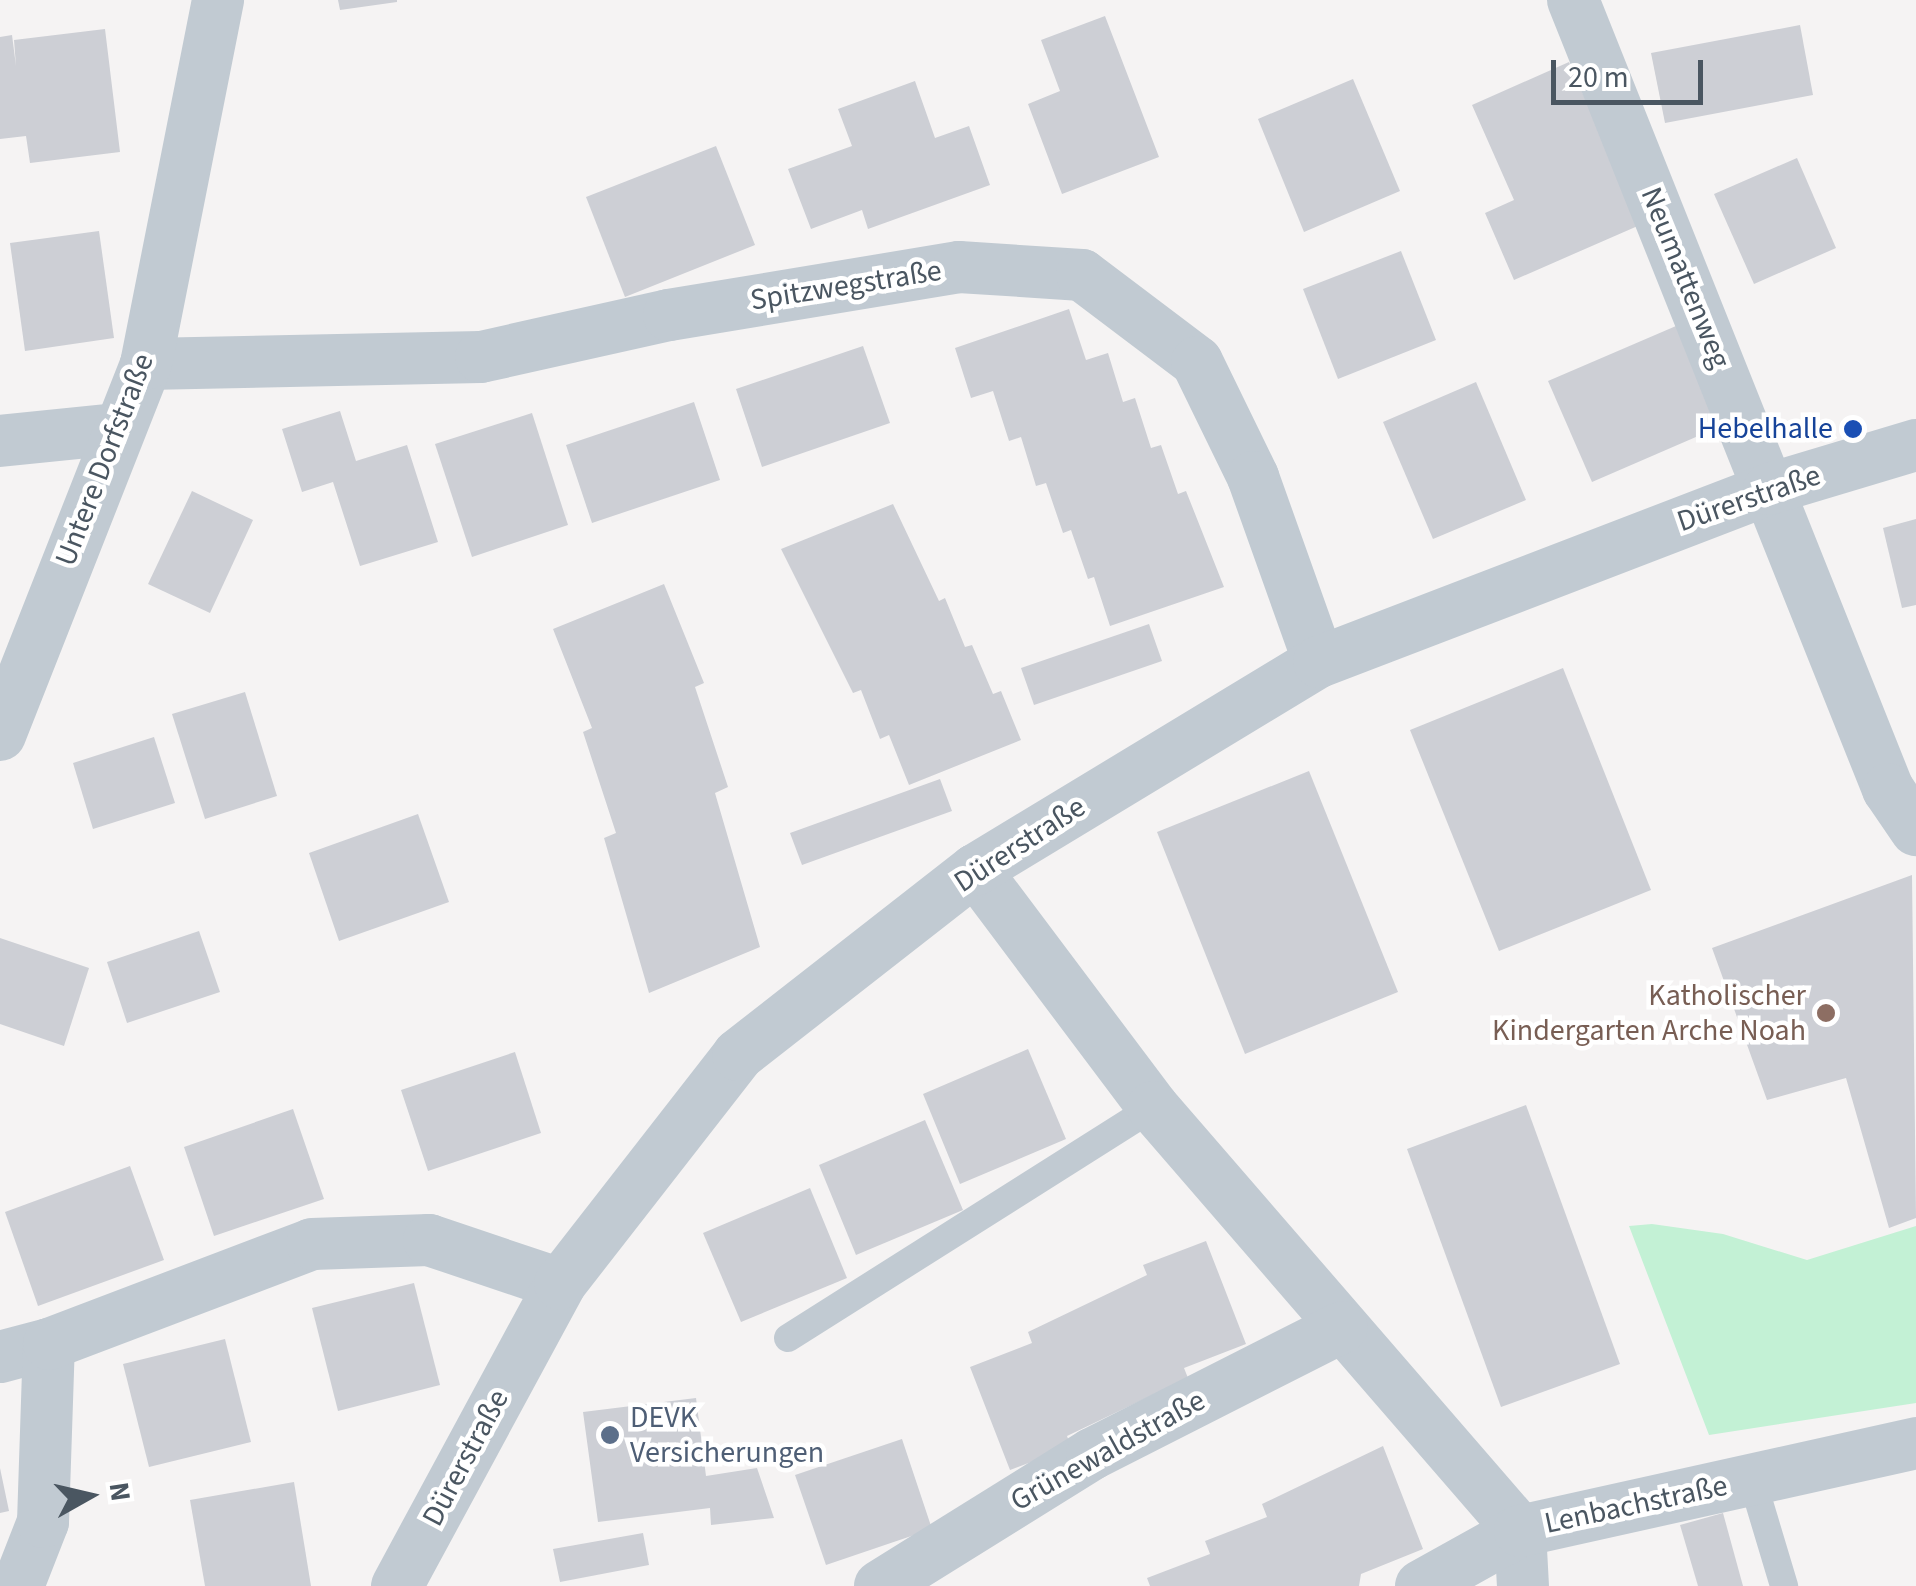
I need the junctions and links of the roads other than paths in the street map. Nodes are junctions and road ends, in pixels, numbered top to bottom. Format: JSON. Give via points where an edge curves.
{"nodes":[{"id":1,"x":218,"y":0,"type":"edge"},
{"id":2,"x":1573,"y":0,"type":"edge"},
{"id":3,"x":146,"y":364,"type":"junction"},
{"id":4,"x":118,"y":429,"type":"junction"},
{"id":5,"x":0,"y":440,"type":"edge"},
{"id":6,"x":1916,"y":445,"type":"edge"},
{"id":7,"x":1769,"y":489,"type":"junction"},
{"id":8,"x":1319,"y":662,"type":"junction"},
{"id":9,"x":0,"y":734,"type":"edge"},
{"id":10,"x":1916,"y":830,"type":"edge"},
{"id":11,"x":975,"y":870,"type":"junction"},
{"id":12,"x":1153,"y":1107,"type":"junction"},
{"id":13,"x":560,"y":1284,"type":"junction"},
{"id":14,"x":1342,"y":1327,"type":"junction"},
{"id":15,"x":788,"y":1338,"type":"dead end"},
{"id":16,"x":24,"y":1350,"type":"edge"},
{"id":17,"x":1916,"y":1444,"type":"edge"},
{"id":18,"x":1752,"y":1480,"type":"junction"},
{"id":19,"x":1520,"y":1531,"type":"junction"},
{"id":20,"x":18,"y":1586,"type":"edge"},
{"id":21,"x":397,"y":1586,"type":"edge"},
{"id":22,"x":880,"y":1586,"type":"edge"},
{"id":23,"x":1422,"y":1586,"type":"edge"},
{"id":24,"x":1523,"y":1586,"type":"edge"},
{"id":25,"x":1784,"y":1586,"type":"edge"}],
"edges":[{"from":1,"to":3,"type":"street","name":"Untere Dorfstraße"},
{"from":2,"to":7,"type":"street","name":"Neumattenweg"},
{"from":3,"to":4,"type":"street","name":"Untere Dorfstraße"},
{"from":3,"to":8,"type":"street","name":"Spitzwegstraße","via":[[481,357],[669,314],[959,267],[1082,275],[1197,362],[1254,476]]},
{"from":4,"to":5,"type":"street"},
{"from":4,"to":9,"type":"street","name":"Untere Dorfstraße"},
{"from":6,"to":7,"type":"street","name":"Dürerstraße"},
{"from":7,"to":8,"type":"street","name":"Dürerstraße"},
{"from":7,"to":10,"type":"street","name":"Neumattenweg","via":[[1888,789]]},
{"from":8,"to":11,"type":"street","name":"Dürerstraße"},
{"from":11,"to":12,"type":"street"},
{"from":11,"to":13,"type":"street","name":"Dürerstraße","via":[[738,1055]]},
{"from":12,"to":14,"type":"street"},
{"from":12,"to":15,"type":"lane"},
{"from":13,"to":16,"type":"street","via":[[429,1240],[312,1244]]},
{"from":13,"to":21,"type":"street","name":"Dürerstraße"},
{"from":14,"to":19,"type":"street"},
{"from":14,"to":22,"type":"street","name":"Grünewaldstraße","via":[[1092,1454]]},
{"from":16,"to":20,"type":"street","via":[[43,1522]]},
{"from":17,"to":18,"type":"street","name":"Lenbachstraße"},
{"from":18,"to":19,"type":"street","name":"Lenbachstraße"},
{"from":18,"to":25,"type":"lane","name":"Lenbachstraße"},
{"from":19,"to":23,"type":"street","name":"Lenbachstraße"},
{"from":19,"to":24,"type":"street"}]}
